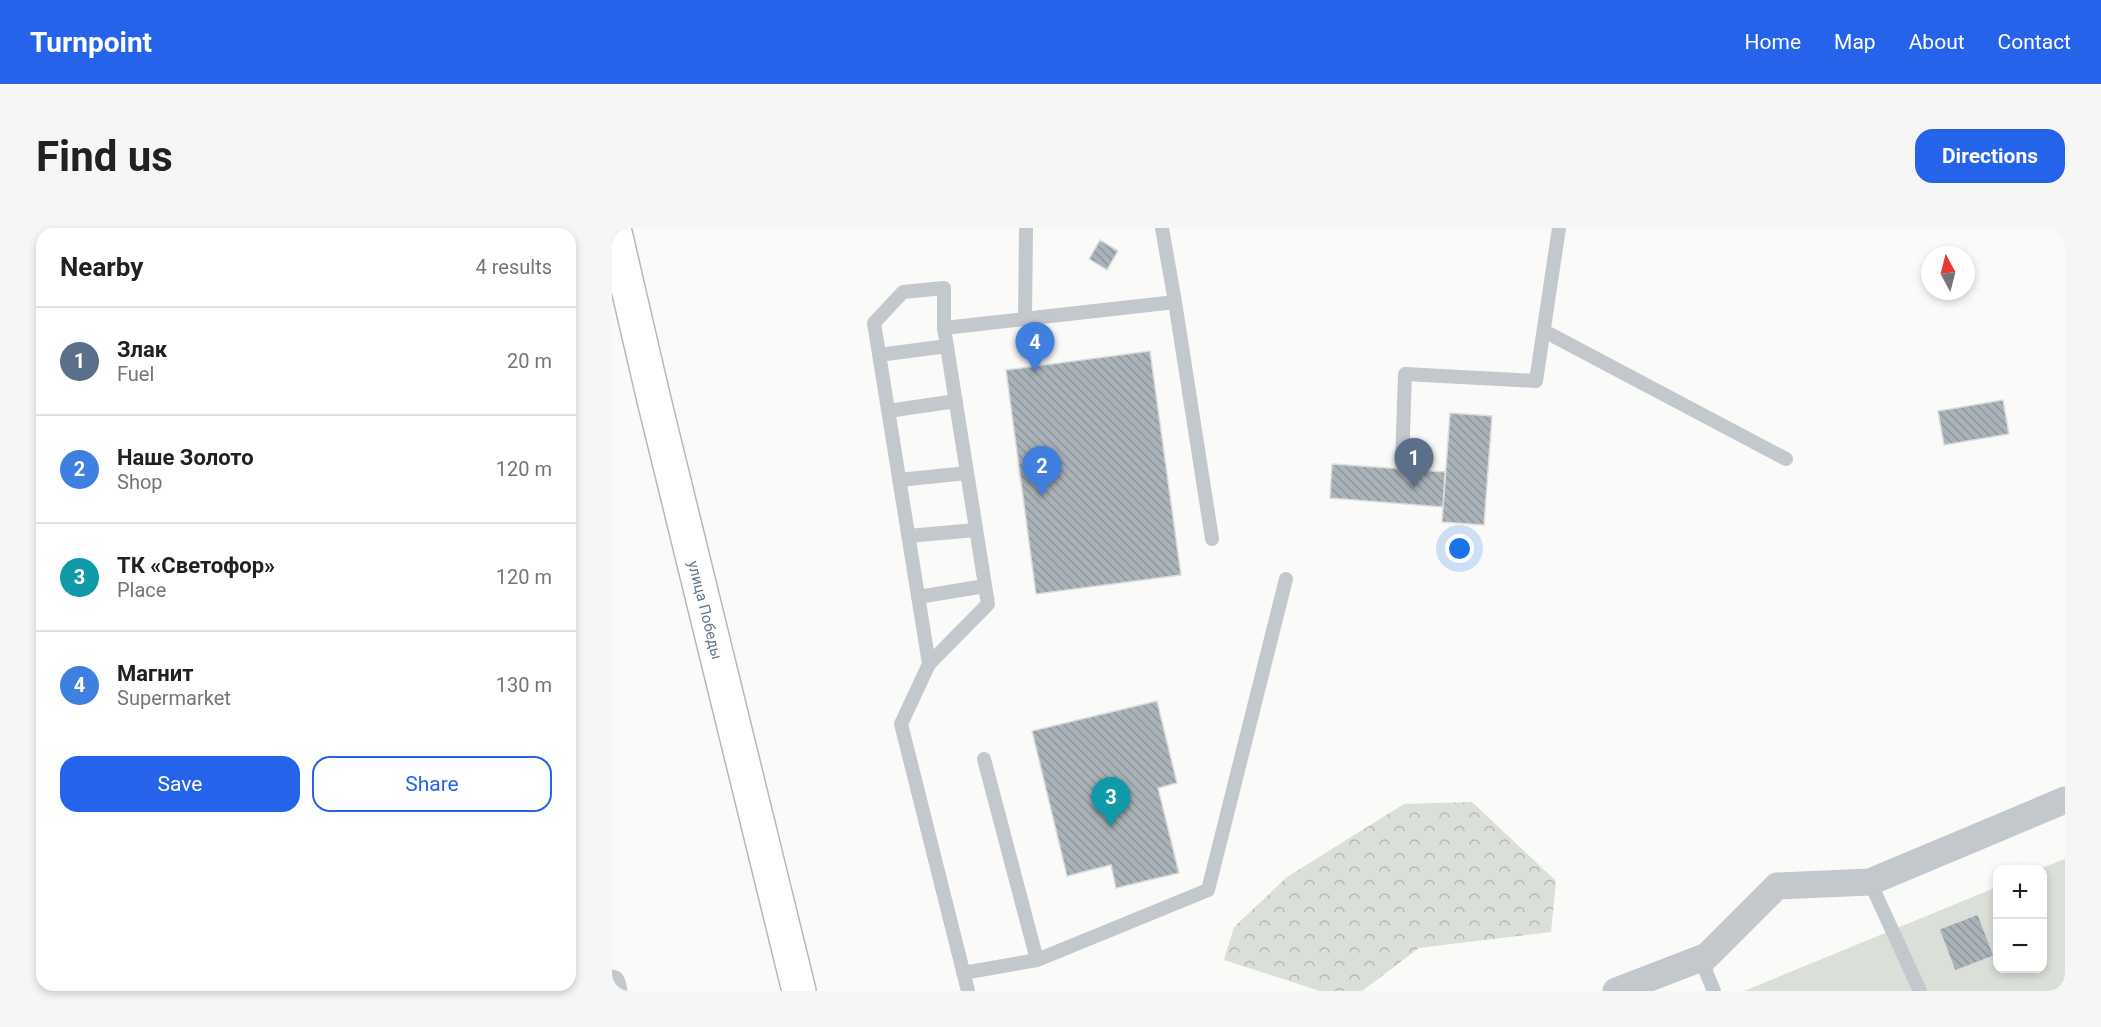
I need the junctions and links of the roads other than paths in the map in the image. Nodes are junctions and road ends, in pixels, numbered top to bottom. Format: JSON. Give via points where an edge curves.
{"nodes":[{"id":1,"x":614,"y":228,"type":"edge"},
{"id":2,"x":1026,"y":228,"type":"edge"},
{"id":3,"x":1162,"y":228,"type":"edge"},
{"id":4,"x":1558,"y":228,"type":"edge"},
{"id":5,"x":1175,"y":303,"type":"junction"},
{"id":6,"x":1025,"y":319,"type":"junction"},
{"id":7,"x":944,"y":328,"type":"junction"},
{"id":8,"x":1544,"y":331,"type":"junction"},
{"id":9,"x":947,"y":346,"type":"junction"},
{"id":10,"x":879,"y":355,"type":"junction"},
{"id":11,"x":956,"y":401,"type":"junction"},
{"id":12,"x":888,"y":411,"type":"junction"},
{"id":13,"x":1786,"y":459,"type":"dead end"},
{"id":14,"x":1402,"y":463,"type":"dead end"},
{"id":15,"x":967,"y":473,"type":"junction"},
{"id":16,"x":899,"y":480,"type":"junction"},
{"id":17,"x":976,"y":530,"type":"junction"},
{"id":18,"x":908,"y":537,"type":"junction"},
{"id":19,"x":1212,"y":539,"type":"dead end"},
{"id":20,"x":1286,"y":579,"type":"dead end"},
{"id":21,"x":985,"y":586,"type":"junction"},
{"id":22,"x":918,"y":597,"type":"junction"},
{"id":23,"x":929,"y":664,"type":"junction"},
{"id":24,"x":984,"y":759,"type":"dead end"},
{"id":25,"x":2065,"y":800,"type":"edge"},
{"id":26,"x":1870,"y":882,"type":"junction"},
{"id":27,"x":1707,"y":956,"type":"junction"},
{"id":28,"x":1037,"y":960,"type":"junction"},
{"id":29,"x":963,"y":973,"type":"junction"},
{"id":30,"x":612,"y":983,"type":"edge"},
{"id":31,"x":614,"y":991,"type":"edge"},
{"id":32,"x":799,"y":991,"type":"edge"},
{"id":33,"x":968,"y":991,"type":"edge"},
{"id":34,"x":1616,"y":991,"type":"edge"},
{"id":35,"x":1714,"y":991,"type":"edge"},
{"id":36,"x":1920,"y":991,"type":"edge"}],
"edges":[{"from":1,"to":32,"type":"highway","name":"улица Победы"},
{"from":2,"to":6,"type":"lane"},
{"from":3,"to":5,"type":"lane"},
{"from":4,"to":8,"type":"lane"},
{"from":5,"to":6,"type":"lane"},
{"from":5,"to":19,"type":"lane"},
{"from":6,"to":7,"type":"lane"},
{"from":7,"to":9,"type":"lane"},
{"from":7,"to":10,"type":"lane","via":[[944,288],[903,292],[874,323]]},
{"from":8,"to":13,"type":"lane"},
{"from":8,"to":14,"type":"lane","via":[[1536,381],[1405,375]]},
{"from":9,"to":10,"type":"lane"},
{"from":9,"to":11,"type":"lane"},
{"from":10,"to":12,"type":"lane"},
{"from":11,"to":12,"type":"lane"},
{"from":11,"to":15,"type":"lane"},
{"from":12,"to":16,"type":"lane"},
{"from":15,"to":16,"type":"lane"},
{"from":15,"to":17,"type":"lane"},
{"from":16,"to":18,"type":"lane"},
{"from":17,"to":18,"type":"lane"},
{"from":17,"to":21,"type":"lane"},
{"from":18,"to":22,"type":"lane"},
{"from":20,"to":28,"type":"lane","via":[[1208,890]]},
{"from":21,"to":22,"type":"lane"},
{"from":21,"to":23,"type":"lane","via":[[988,604]]},
{"from":22,"to":23,"type":"lane"},
{"from":23,"to":29,"type":"lane","via":[[901,724]]},
{"from":24,"to":28,"type":"lane"},
{"from":25,"to":26,"type":"street"},
{"from":26,"to":27,"type":"street","via":[[1777,886]]},
{"from":26,"to":36,"type":"lane"},
{"from":27,"to":34,"type":"street"},
{"from":27,"to":35,"type":"lane","via":[[1706,972]]},
{"from":28,"to":29,"type":"lane"},
{"from":29,"to":33,"type":"lane"},
{"from":30,"to":31,"type":"street"}]}
